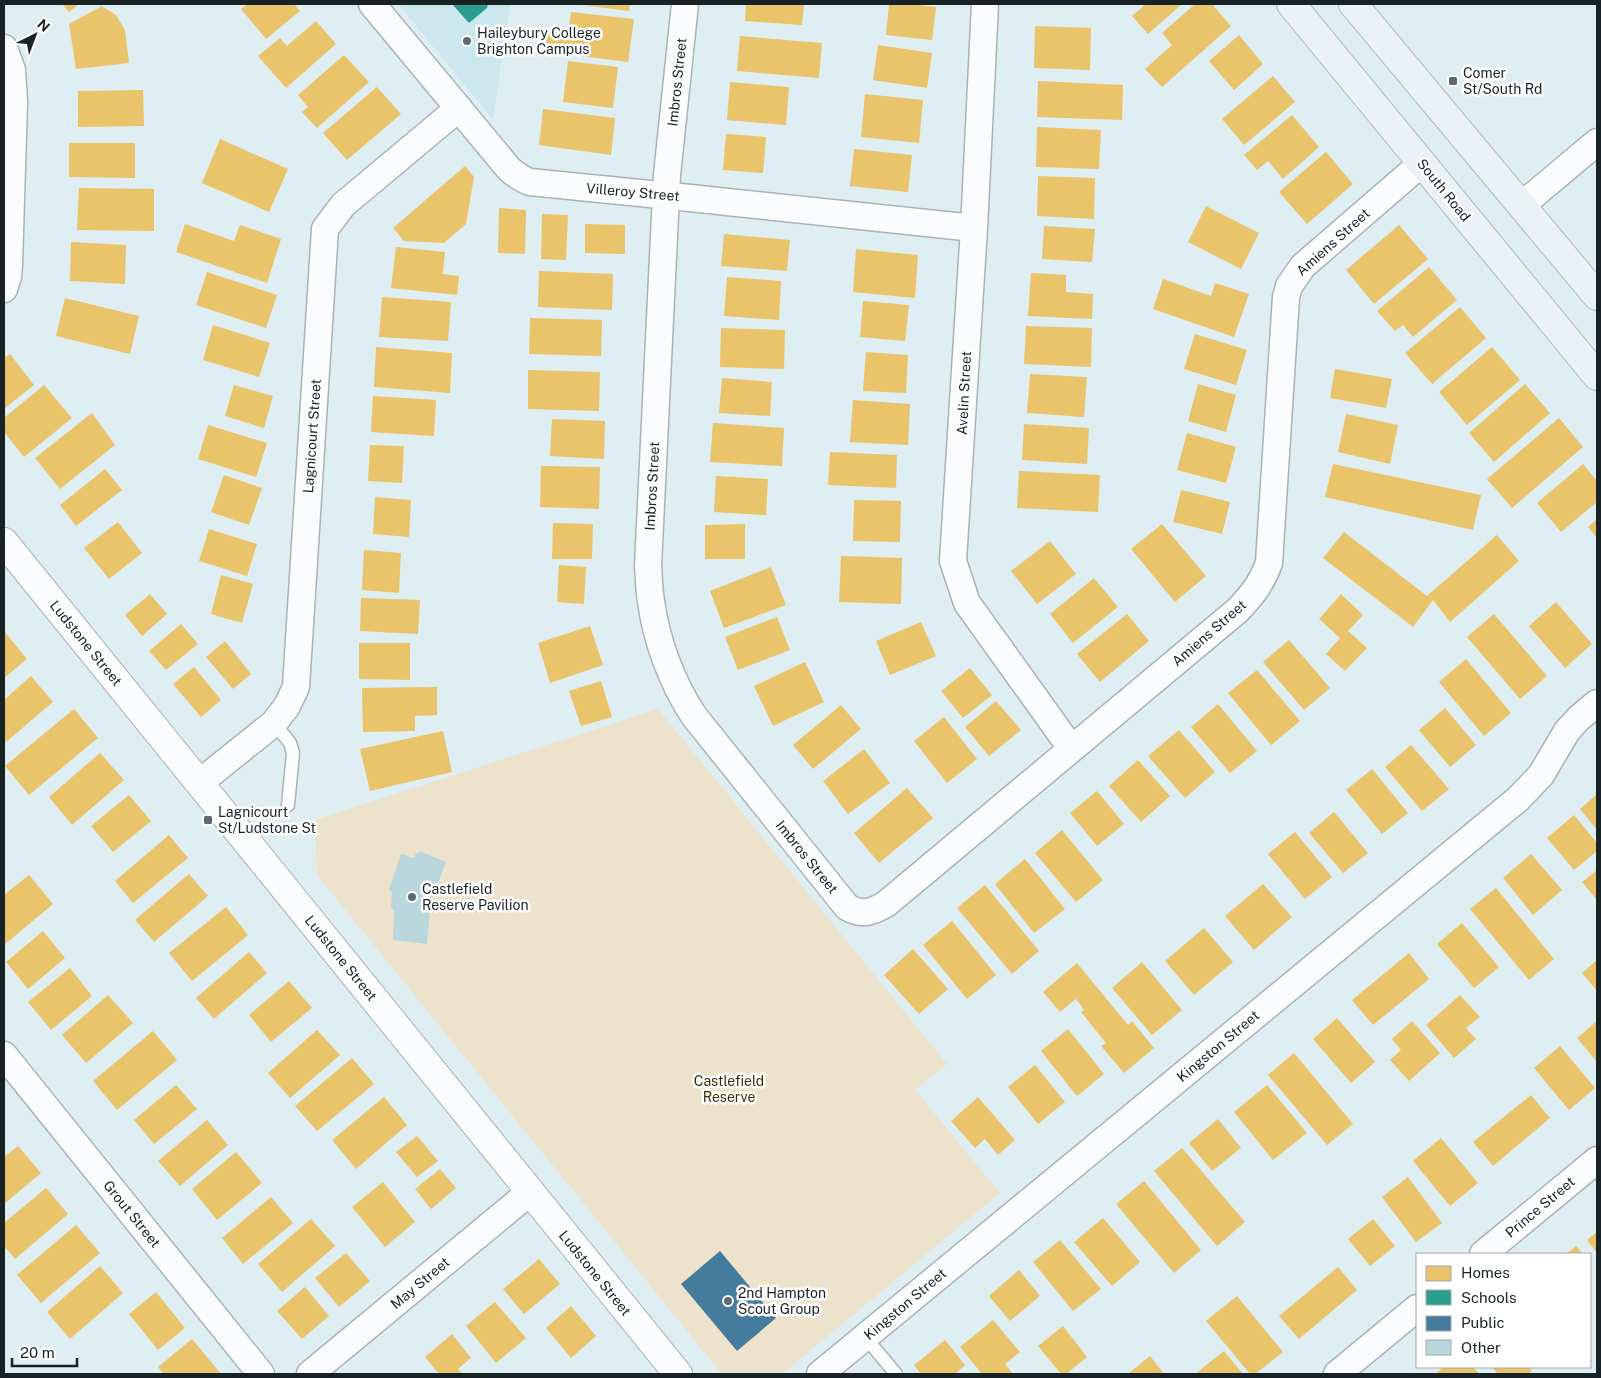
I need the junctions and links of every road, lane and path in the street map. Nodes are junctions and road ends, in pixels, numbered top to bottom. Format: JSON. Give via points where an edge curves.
{"nodes":[{"id":1,"x":372,"y":4,"type":"edge"},
{"id":2,"x":685,"y":4,"type":"edge"},
{"id":3,"x":985,"y":4,"type":"edge"},
{"id":4,"x":1291,"y":4,"type":"edge"},
{"id":5,"x":1353,"y":4,"type":"edge"},
{"id":6,"x":4,"y":48,"type":"edge"},
{"id":7,"x":459,"y":108,"type":"junction"},
{"id":8,"x":1597,"y":142,"type":"edge"},
{"id":9,"x":1422,"y":163,"type":"junction"},
{"id":10,"x":665,"y":195,"type":"junction"},
{"id":11,"x":1522,"y":205,"type":"junction"},
{"id":12,"x":974,"y":228,"type":"junction"},
{"id":13,"x":4,"y":289,"type":"edge"},
{"id":14,"x":1597,"y":296,"type":"edge"},
{"id":15,"x":1597,"y":376,"type":"edge"},
{"id":16,"x":4,"y":542,"type":"edge"},
{"id":17,"x":1597,"y":703,"type":"edge"},
{"id":18,"x":274,"y":722,"type":"junction"},
{"id":19,"x":1071,"y":748,"type":"junction"},
{"id":20,"x":199,"y":783,"type":"junction"},
{"id":21,"x":288,"y":806,"type":"dead end"},
{"id":22,"x":847,"y":907,"type":"joint"},
{"id":23,"x":4,"y":1055,"type":"edge"},
{"id":24,"x":1597,"y":1160,"type":"edge"},
{"id":25,"x":530,"y":1192,"type":"junction"},
{"id":26,"x":1484,"y":1253,"type":"edge"},
{"id":27,"x":1416,"y":1309,"type":"edge"},
{"id":28,"x":865,"y":1337,"type":"junction"},
{"id":29,"x":261,"y":1374,"type":"edge"},
{"id":30,"x":310,"y":1374,"type":"edge"},
{"id":31,"x":678,"y":1374,"type":"edge"},
{"id":32,"x":820,"y":1374,"type":"edge"},
{"id":33,"x":896,"y":1374,"type":"edge"},
{"id":34,"x":1338,"y":1374,"type":"edge"}],
"edges":[{"from":1,"to":7,"type":"street","name":"Villeroy Street"},
{"from":2,"to":10,"type":"street","name":"Imbros Street"},
{"from":3,"to":12,"type":"street","name":"Avelin Street"},
{"from":4,"to":9,"type":"main road","name":"South Road"},
{"from":5,"to":11,"type":"main road"},
{"from":6,"to":13,"type":"street","via":[[12,70],[14,101],[10,265]]},
{"from":7,"to":10,"type":"street","name":"Villeroy Street","via":[[509,169],[523,180]]},
{"from":7,"to":18,"type":"street","name":"Lagnicourt Street","via":[[343,206],[325,229],[297,679],[294,694]]},
{"from":8,"to":11,"type":"street"},
{"from":9,"to":15,"type":"main road","name":"South Road"},
{"from":9,"to":19,"type":"street","name":"Amiens Street","via":[[1303,266],[1289,286],[1269,563],[1264,578],[1238,610]]},
{"from":10,"to":12,"type":"street","name":"Villeroy Street"},
{"from":10,"to":22,"type":"street","name":"Imbros Street","via":[[648,566],[658,635],[673,679],[689,708]]},
{"from":11,"to":14,"type":"main road"},
{"from":12,"to":19,"type":"street","name":"Avelin Street","via":[[954,561],[967,603]]},
{"from":16,"to":20,"type":"street","name":"Ludstone Street"},
{"from":17,"to":28,"type":"street","name":"Kingston Street","via":[[1567,731],[1541,775],[1526,792]]},
{"from":18,"to":20,"type":"street","name":"Lagnicourt Street"},
{"from":18,"to":21,"type":"lane","via":[[290,743],[293,753]]},
{"from":19,"to":22,"type":"street","name":"Amiens Street","via":[[886,904],[863,913]]},
{"from":20,"to":25,"type":"street","name":"Ludstone Street"},
{"from":23,"to":29,"type":"street","name":"Grout Street"},
{"from":24,"to":26,"type":"street","name":"Prince Street"},
{"from":25,"to":30,"type":"street","name":"May Street"},
{"from":25,"to":31,"type":"street","name":"Ludstone Street"},
{"from":27,"to":34,"type":"street"},
{"from":28,"to":32,"type":"street","name":"Kingston Street"},
{"from":28,"to":33,"type":"lane"}]}
